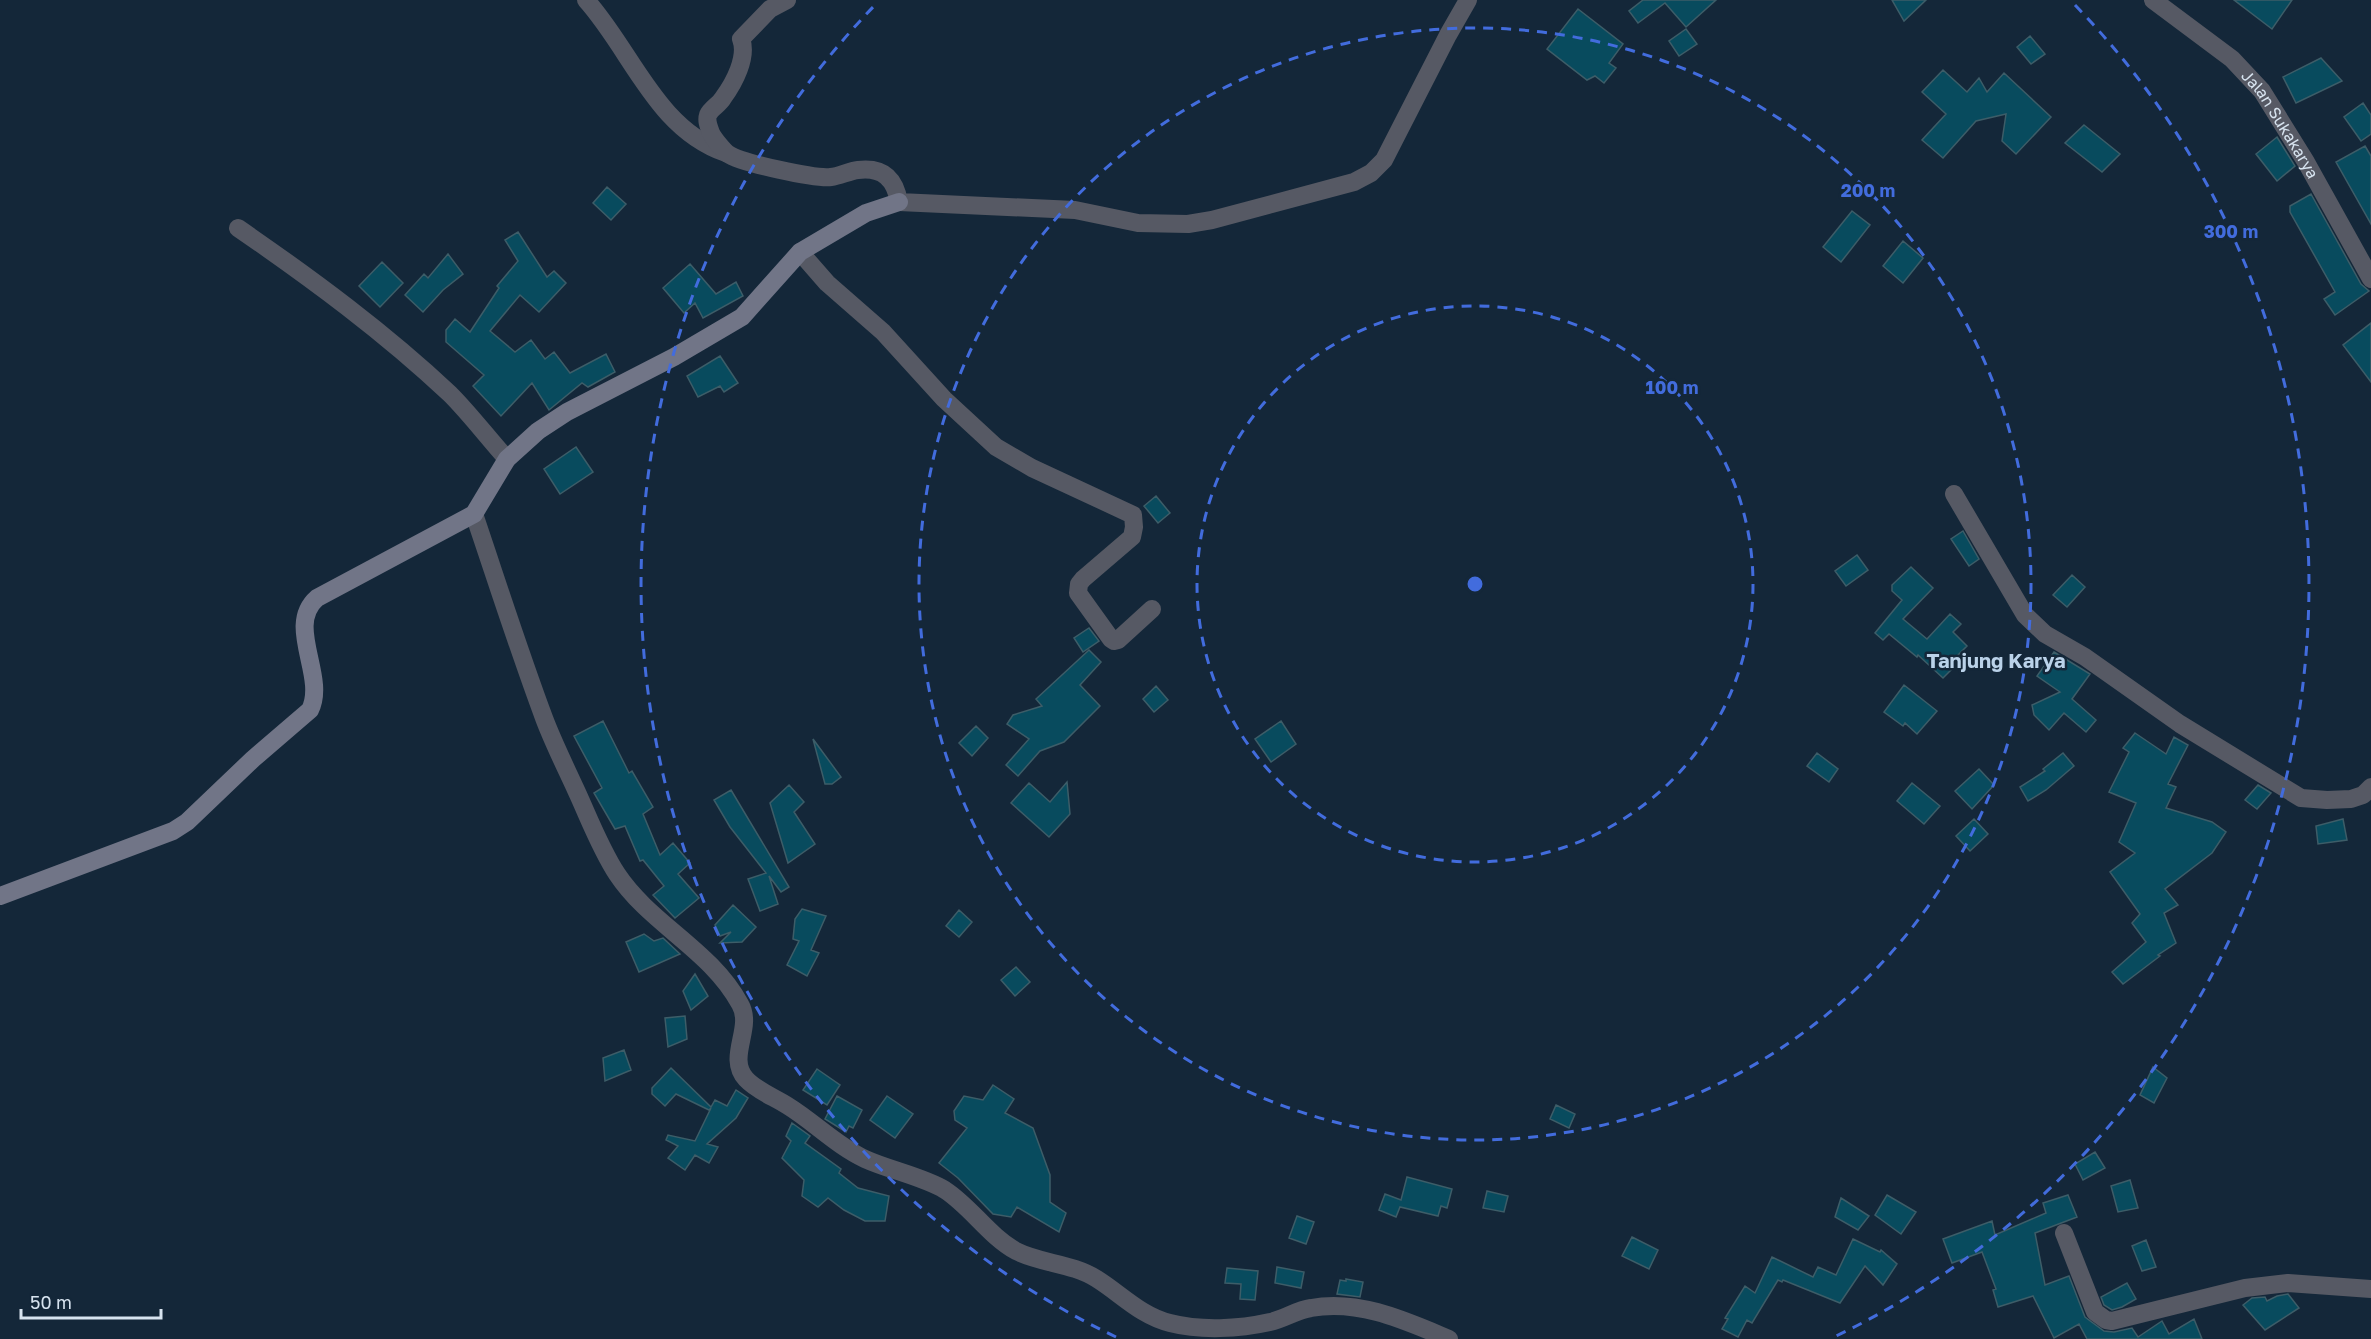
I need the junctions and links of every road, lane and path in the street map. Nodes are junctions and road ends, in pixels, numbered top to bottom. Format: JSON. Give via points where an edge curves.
{"nodes":[{"id":1,"x":586,"y":0,"type":"edge"},
{"id":2,"x":787,"y":0,"type":"edge"},
{"id":3,"x":1468,"y":0,"type":"edge"},
{"id":4,"x":2153,"y":0,"type":"edge"},
{"id":5,"x":727,"y":154,"type":"junction"},
{"id":6,"x":899,"y":202,"type":"junction"},
{"id":7,"x":238,"y":228,"type":"dead end"},
{"id":8,"x":800,"y":252,"type":"junction"},
{"id":9,"x":2371,"y":279,"type":"edge"},
{"id":10,"x":507,"y":459,"type":"junction"},
{"id":11,"x":1954,"y":494,"type":"dead end"},
{"id":12,"x":474,"y":514,"type":"junction"},
{"id":13,"x":1152,"y":609,"type":"dead end"},
{"id":14,"x":2371,"y":787,"type":"edge"},
{"id":15,"x":0,"y":896,"type":"edge"},
{"id":16,"x":2064,"y":1233,"type":"dead end"},
{"id":17,"x":2371,"y":1289,"type":"edge"},
{"id":18,"x":1449,"y":1339,"type":"edge"}],
"edges":[{"from":1,"to":5,"type":"street","via":[[670,117],[701,143]]},
{"from":2,"to":5,"type":"street","via":[[770,9],[741,39],[743,57],[722,100],[708,116],[713,136]]},
{"from":3,"to":6,"type":"street","via":[[1384,160],[1354,182],[1188,224],[1138,223],[1053,208]]},
{"from":4,"to":9,"type":"street","name":"Jalan Sukakarya","via":[[2232,59],[2262,91]]},
{"from":5,"to":6,"type":"street","via":[[764,166],[829,178],[857,170],[880,172],[893,180]]},
{"from":6,"to":8,"type":"street","via":[[866,213]]},
{"from":7,"to":10,"type":"street","via":[[318,283],[403,352],[451,396]]},
{"from":8,"to":10,"type":"street","via":[[742,317],[567,412]]},
{"from":8,"to":13,"type":"street","via":[[996,447],[1133,515],[1132,537],[1083,579],[1077,589],[1114,641]]},
{"from":10,"to":12,"type":"street"},
{"from":11,"to":14,"type":"street","via":[[2025,615],[2045,634],[2301,798],[2351,799]]},
{"from":12,"to":15,"type":"street","via":[[309,605],[305,619],[315,700],[310,710],[187,822],[173,831]]},
{"from":12,"to":18,"type":"street","via":[[545,720],[598,840],[630,893],[702,957],[740,1003],[745,1025],[738,1064],[753,1085],[860,1157],[944,1190],[1019,1252],[1042,1262],[1080,1270],[1136,1308],[1170,1323],[1206,1328],[1259,1324],[1305,1309],[1341,1306],[1406,1320]]},
{"from":16,"to":17,"type":"street","via":[[2095,1312],[2106,1320],[2245,1288],[2288,1283]]}]}
